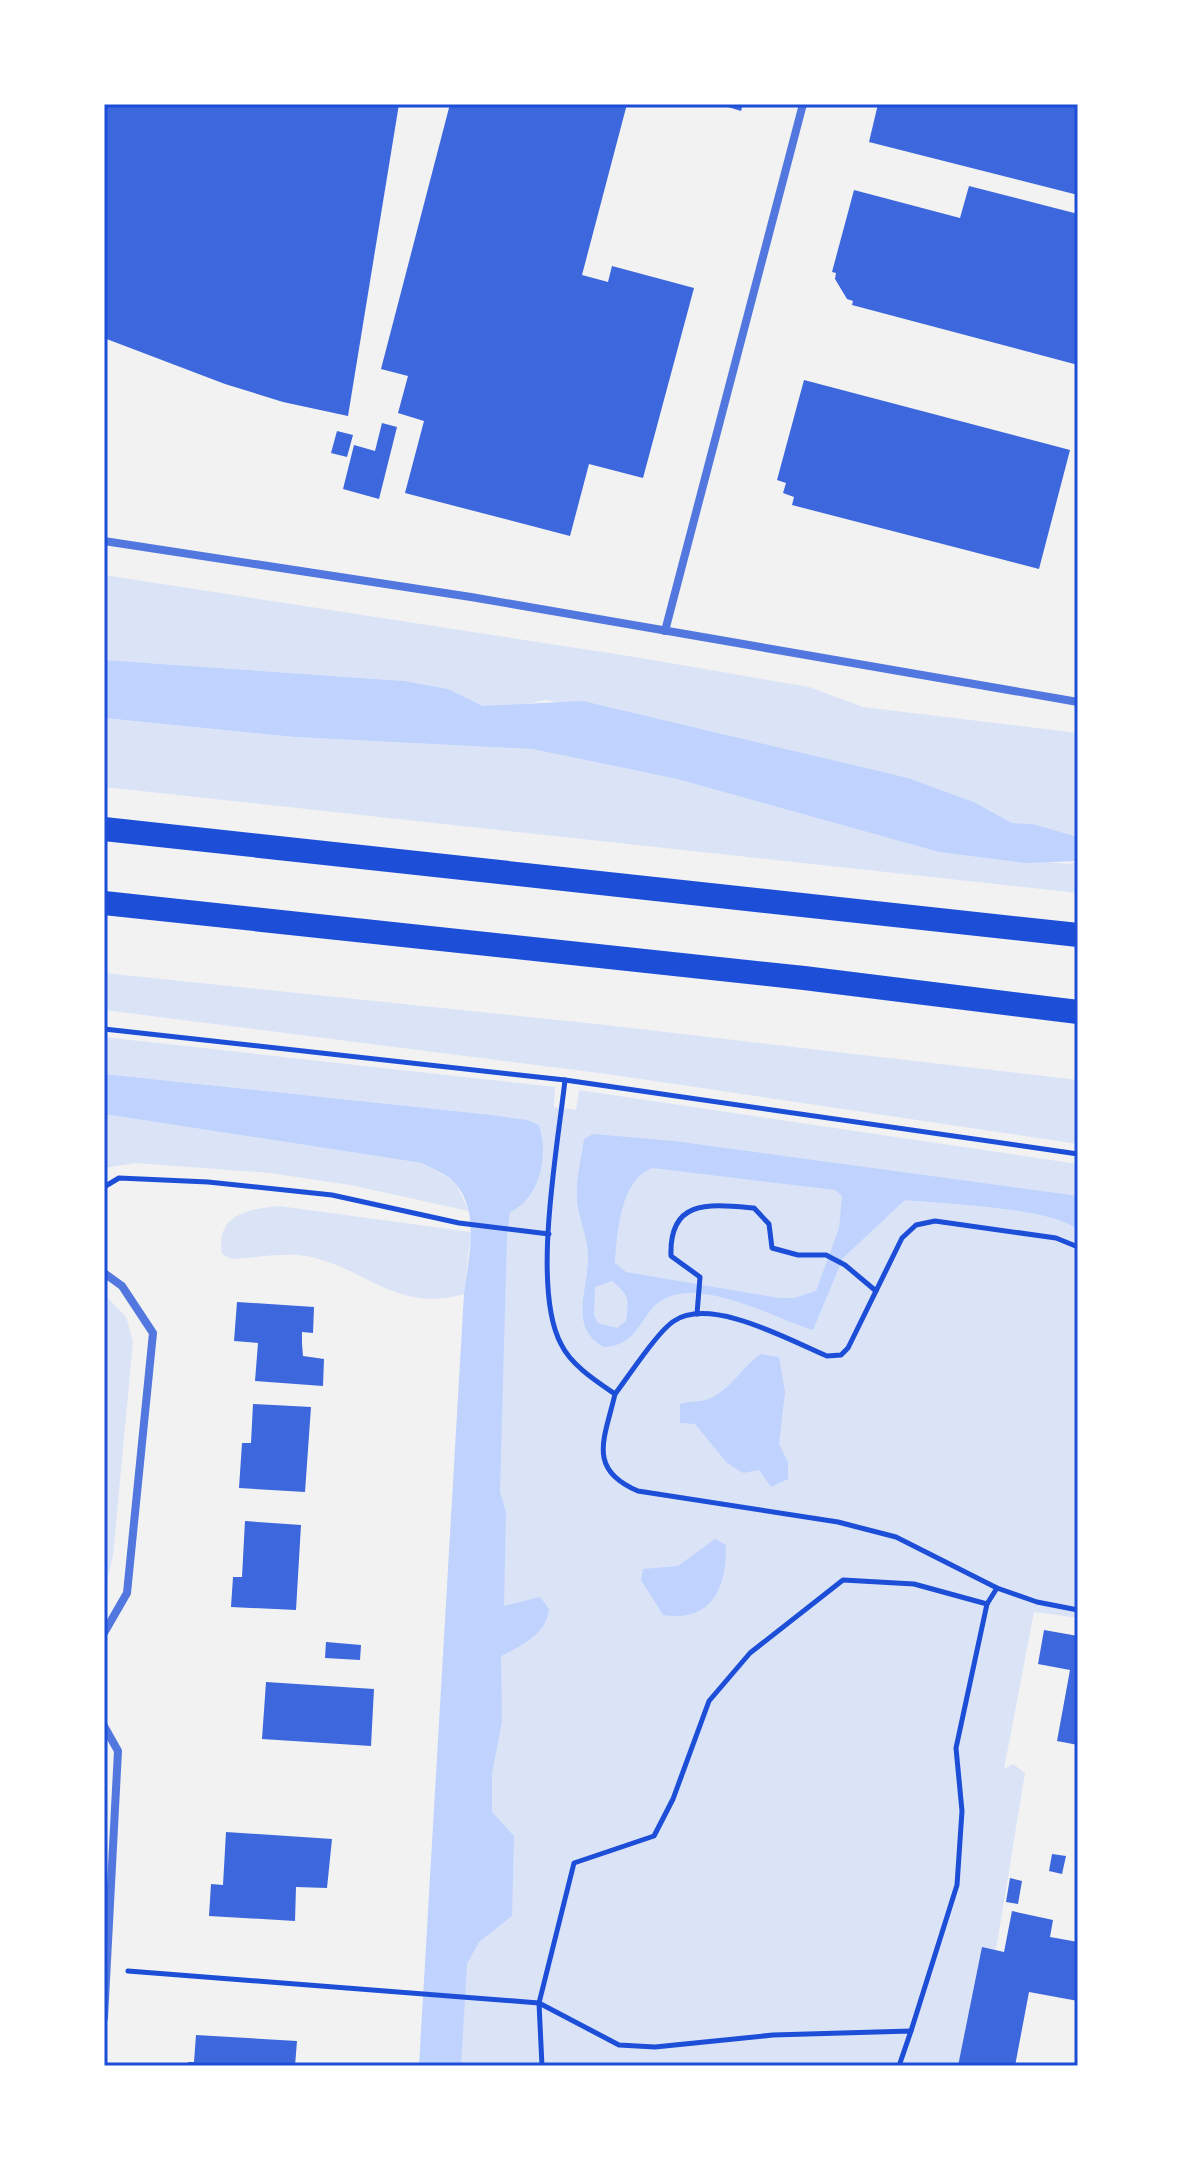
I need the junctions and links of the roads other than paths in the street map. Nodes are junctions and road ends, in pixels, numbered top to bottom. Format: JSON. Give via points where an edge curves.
{"nodes":[{"id":1,"x":803,"y":104,"type":"edge"},
{"id":2,"x":104,"y":541,"type":"edge"},
{"id":3,"x":665,"y":631,"type":"junction"},
{"id":4,"x":1078,"y":702,"type":"edge"},
{"id":5,"x":104,"y":829,"type":"edge"},
{"id":6,"x":104,"y":903,"type":"edge"},
{"id":7,"x":1078,"y":935,"type":"edge"},
{"id":8,"x":1078,"y":1012,"type":"edge"},
{"id":9,"x":104,"y":1273,"type":"edge"},
{"id":10,"x":104,"y":1633,"type":"edge"},
{"id":11,"x":104,"y":1726,"type":"edge"},
{"id":12,"x":104,"y":2018,"type":"edge"}],
"edges":[{"from":1,"to":3,"type":"street"},
{"from":2,"to":3,"type":"street"},
{"from":3,"to":4,"type":"street"},
{"from":5,"to":7,"type":"highway"},
{"from":6,"to":8,"type":"highway"},
{"from":9,"to":10,"type":"street","via":[[122,1286],[153,1333],[127,1593]]},
{"from":11,"to":12,"type":"street","via":[[118,1751]]}]}
